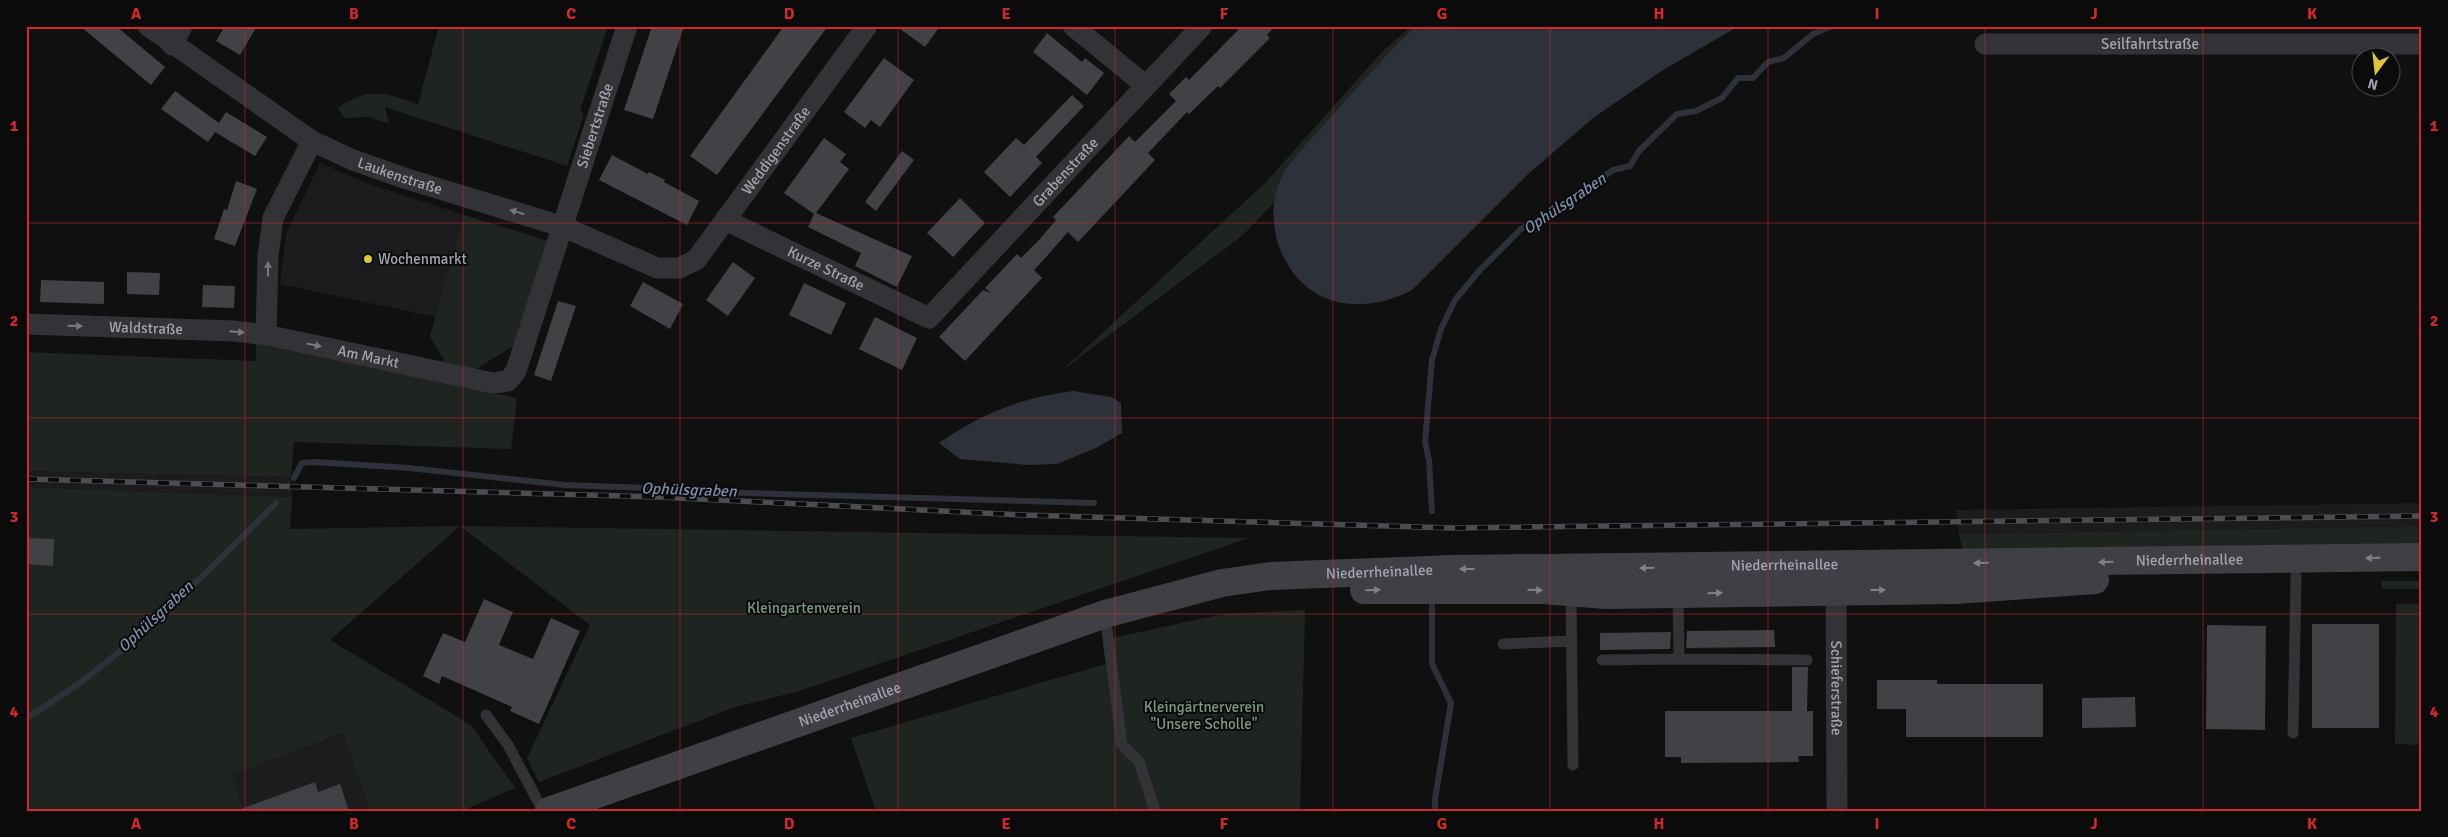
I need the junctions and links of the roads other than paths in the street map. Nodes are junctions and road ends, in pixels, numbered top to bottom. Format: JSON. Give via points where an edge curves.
{"nodes":[{"id":1,"x":148,"y":26,"type":"edge"},
{"id":2,"x":627,"y":26,"type":"edge"},
{"id":3,"x":867,"y":26,"type":"edge"},
{"id":4,"x":1073,"y":26,"type":"edge"},
{"id":5,"x":1202,"y":26,"type":"edge"},
{"id":6,"x":177,"y":36,"type":"edge"},
{"id":7,"x":1985,"y":44,"type":"dead end"},
{"id":8,"x":2422,"y":44,"type":"edge"},
{"id":9,"x":1145,"y":85,"type":"junction"},
{"id":10,"x":312,"y":141,"type":"junction"},
{"id":11,"x":725,"y":220,"type":"junction"},
{"id":12,"x":564,"y":227,"type":"junction"},
{"id":13,"x":679,"y":268,"type":"joint"},
{"id":14,"x":928,"y":318,"type":"joint"},
{"id":15,"x":26,"y":324,"type":"edge"},
{"id":16,"x":266,"y":335,"type":"junction"},
{"id":17,"x":2422,"y":557,"type":"edge"},
{"id":18,"x":2422,"y":574,"type":"edge"},
{"id":19,"x":2296,"y":576,"type":"junction"},
{"id":20,"x":1836,"y":578,"type":"junction"},
{"id":21,"x":1571,"y":580,"type":"junction"},
{"id":22,"x":1677,"y":580,"type":"junction"},
{"id":23,"x":1105,"y":614,"type":"junction"},
{"id":24,"x":1572,"y":641,"type":"junction"},
{"id":25,"x":1503,"y":644,"type":"dead end"},
{"id":26,"x":1678,"y":659,"type":"junction"},
{"id":27,"x":1602,"y":660,"type":"dead end"},
{"id":28,"x":1807,"y":660,"type":"dead end"},
{"id":29,"x":486,"y":715,"type":"dead end"},
{"id":30,"x":2293,"y":733,"type":"dead end"},
{"id":31,"x":1574,"y":765,"type":"dead end"},
{"id":32,"x":543,"y":811,"type":"edge"},
{"id":33,"x":549,"y":811,"type":"edge"},
{"id":34,"x":1155,"y":811,"type":"edge"},
{"id":35,"x":1837,"y":811,"type":"edge"}],
"edges":[{"from":1,"to":6,"type":"street","name":"Laukenstraße"},
{"from":2,"to":12,"type":"street","name":"Siebertstraße"},
{"from":3,"to":11,"type":"street","name":"Weddigenstraße"},
{"from":4,"to":9,"type":"street"},
{"from":5,"to":9,"type":"street","name":"Grabenstraße"},
{"from":6,"to":10,"type":"street","name":"Laukenstraße"},
{"from":7,"to":8,"type":"street","name":"Seilfahrtstraße"},
{"from":9,"to":14,"type":"street","name":"Grabenstraße"},
{"from":12,"to":10,"type":"street","name":"Laukenstraße","one_way":true,"via":[[404,178]]},
{"from":16,"to":10,"type":"street","one_way":true,"via":[[268,256],[273,218]]},
{"from":11,"to":13,"type":"street","name":"Weddigenstraße","via":[[696,260]]},
{"from":11,"to":14,"type":"street","name":"Kurze Straße"},
{"from":12,"to":13,"type":"street","name":"Laukenstraße","via":[[657,268]]},
{"from":16,"to":12,"type":"street","name":"Am Markt","one_way":true,"via":[[494,383],[508,381],[516,371]]},
{"from":15,"to":16,"type":"street","name":"Waldstraße","one_way":true,"via":[[234,331]]},
{"from":17,"to":20,"type":"main road","name":"Niederrheinallee","one_way":true},
{"from":18,"to":19,"type":"main road","name":"Niederrheinallee"},
{"from":20,"to":19,"type":"main road","name":"Niederrheinallee","one_way":true,"via":[[1955,590],[2072,580]]},
{"from":19,"to":30,"type":"lane"},
{"from":20,"to":22,"type":"main road","name":"Niederrheinallee"},
{"from":20,"to":35,"type":"street","name":"Schieferstraße"},
{"from":21,"to":22,"type":"main road","name":"Niederrheinallee","via":[[1606,595]]},
{"from":21,"to":23,"type":"main road","name":"Niederrheinallee","via":[[1454,589],[1298,591],[1150,602]]},
{"from":21,"to":24,"type":"lane"},
{"from":22,"to":26,"type":"lane"},
{"from":23,"to":33,"type":"main road","name":"Niederrheinallee"},
{"from":23,"to":34,"type":"lane","via":[[1122,745],[1139,761]]},
{"from":24,"to":25,"type":"lane"},
{"from":24,"to":31,"type":"lane"},
{"from":26,"to":27,"type":"lane"},
{"from":26,"to":28,"type":"lane"},
{"from":29,"to":32,"type":"lane","via":[[512,752]]}]}
